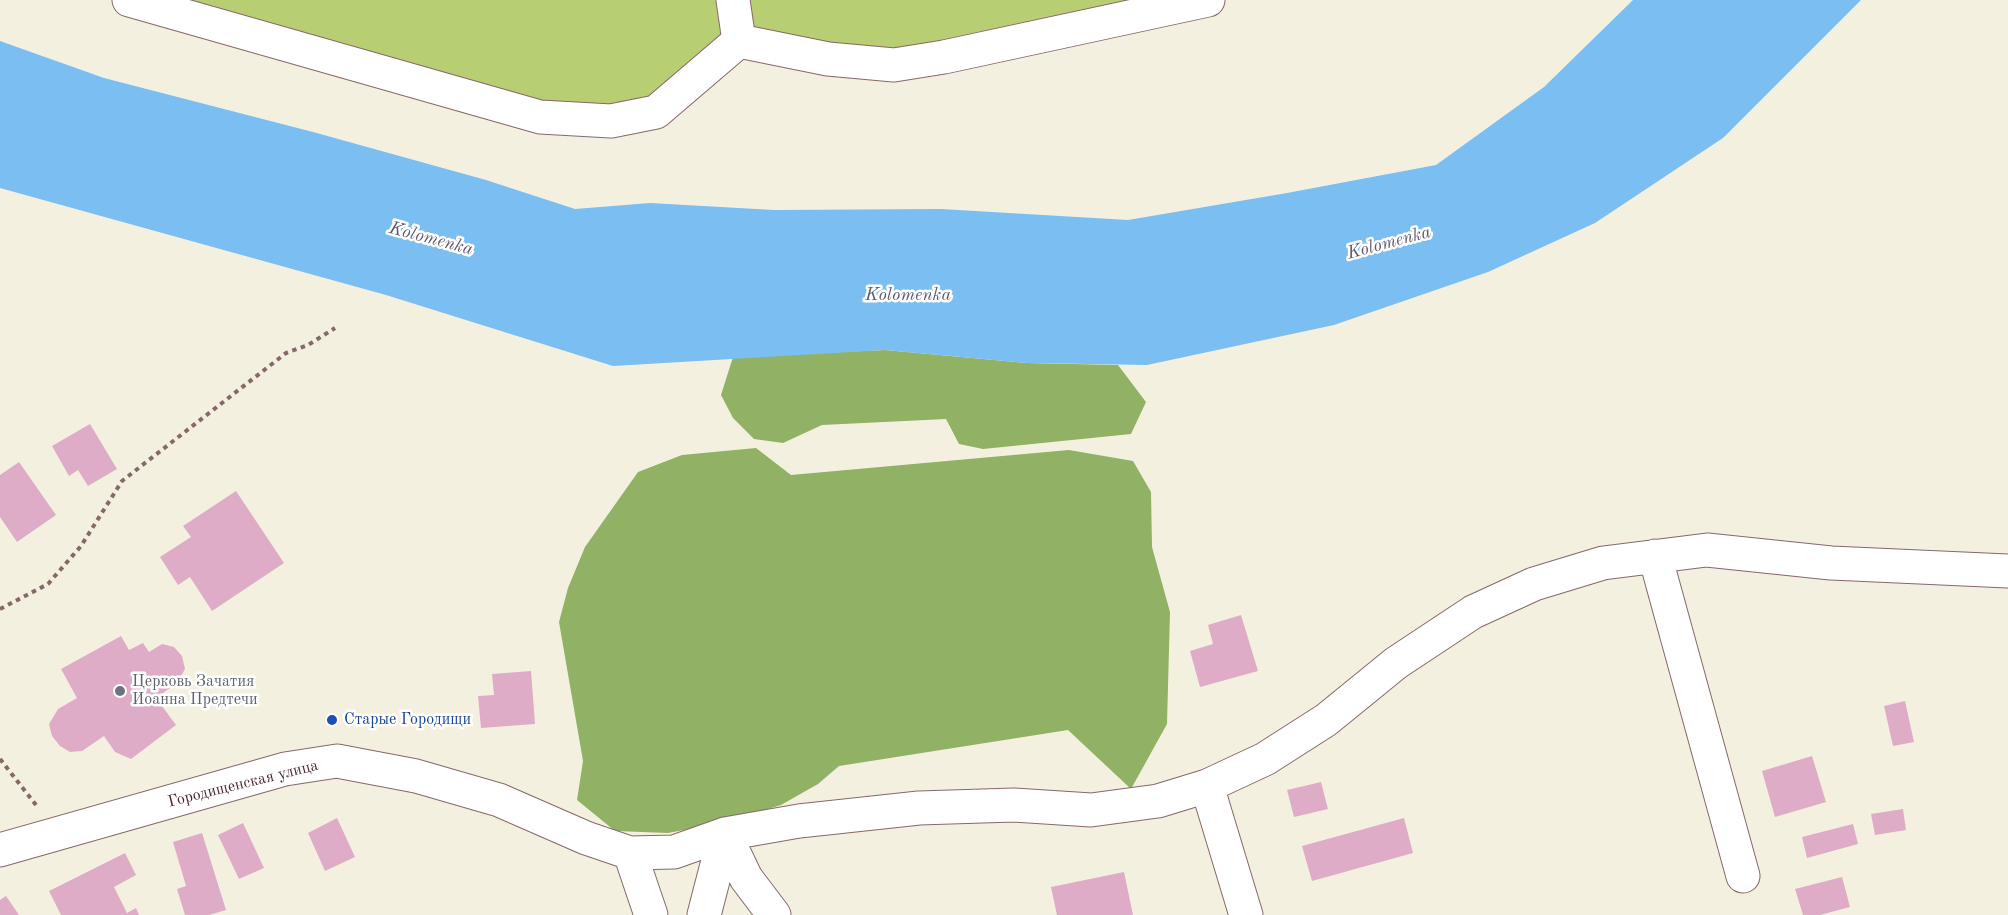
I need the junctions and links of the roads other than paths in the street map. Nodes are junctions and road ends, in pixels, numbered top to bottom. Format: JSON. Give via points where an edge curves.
{"nodes":[{"id":1,"x":129,"y":0,"type":"edge"},
{"id":2,"x":733,"y":0,"type":"edge"},
{"id":3,"x":1208,"y":0,"type":"edge"},
{"id":4,"x":739,"y":41,"type":"junction"},
{"id":5,"x":1655,"y":556,"type":"junction"},
{"id":6,"x":2008,"y":572,"type":"edge"},
{"id":7,"x":1207,"y":786,"type":"junction"},
{"id":8,"x":725,"y":834,"type":"junction"},
{"id":9,"x":0,"y":850,"type":"edge"},
{"id":10,"x":630,"y":853,"type":"junction"},
{"id":11,"x":1743,"y":876,"type":"dead end"},
{"id":12,"x":651,"y":915,"type":"edge"},
{"id":13,"x":704,"y":915,"type":"edge"},
{"id":14,"x":774,"y":915,"type":"edge"},
{"id":15,"x":1246,"y":915,"type":"edge"}],
"edges":[{"from":1,"to":4,"type":"street","via":[[540,117],[611,121],[656,112]]},
{"from":2,"to":4,"type":"street"},
{"from":3,"to":4,"type":"street","via":[[894,65],[828,59]]},
{"from":5,"to":6,"type":"street","name":"Городищенская улица","via":[[1707,550],[1831,563]]},
{"from":5,"to":7,"type":"street","name":"Городищенская улица","via":[[1603,563],[1545,580],[1473,612],[1396,663],[1326,720],[1265,759]]},
{"from":5,"to":11,"type":"street"},
{"from":7,"to":8,"type":"street","name":"Городищенская улица","via":[[1158,801],[1091,810],[1014,805],[919,808],[799,821]]},
{"from":7,"to":15,"type":"street"},
{"from":8,"to":10,"type":"street","name":"Городищенская улица","via":[[674,852]]},
{"from":8,"to":13,"type":"street"},
{"from":8,"to":14,"type":"street","via":[[746,878]]},
{"from":9,"to":10,"type":"street","name":"Городищенская улица","via":[[285,769],[337,761],[416,776],[499,800]]},
{"from":10,"to":12,"type":"street"}]}
